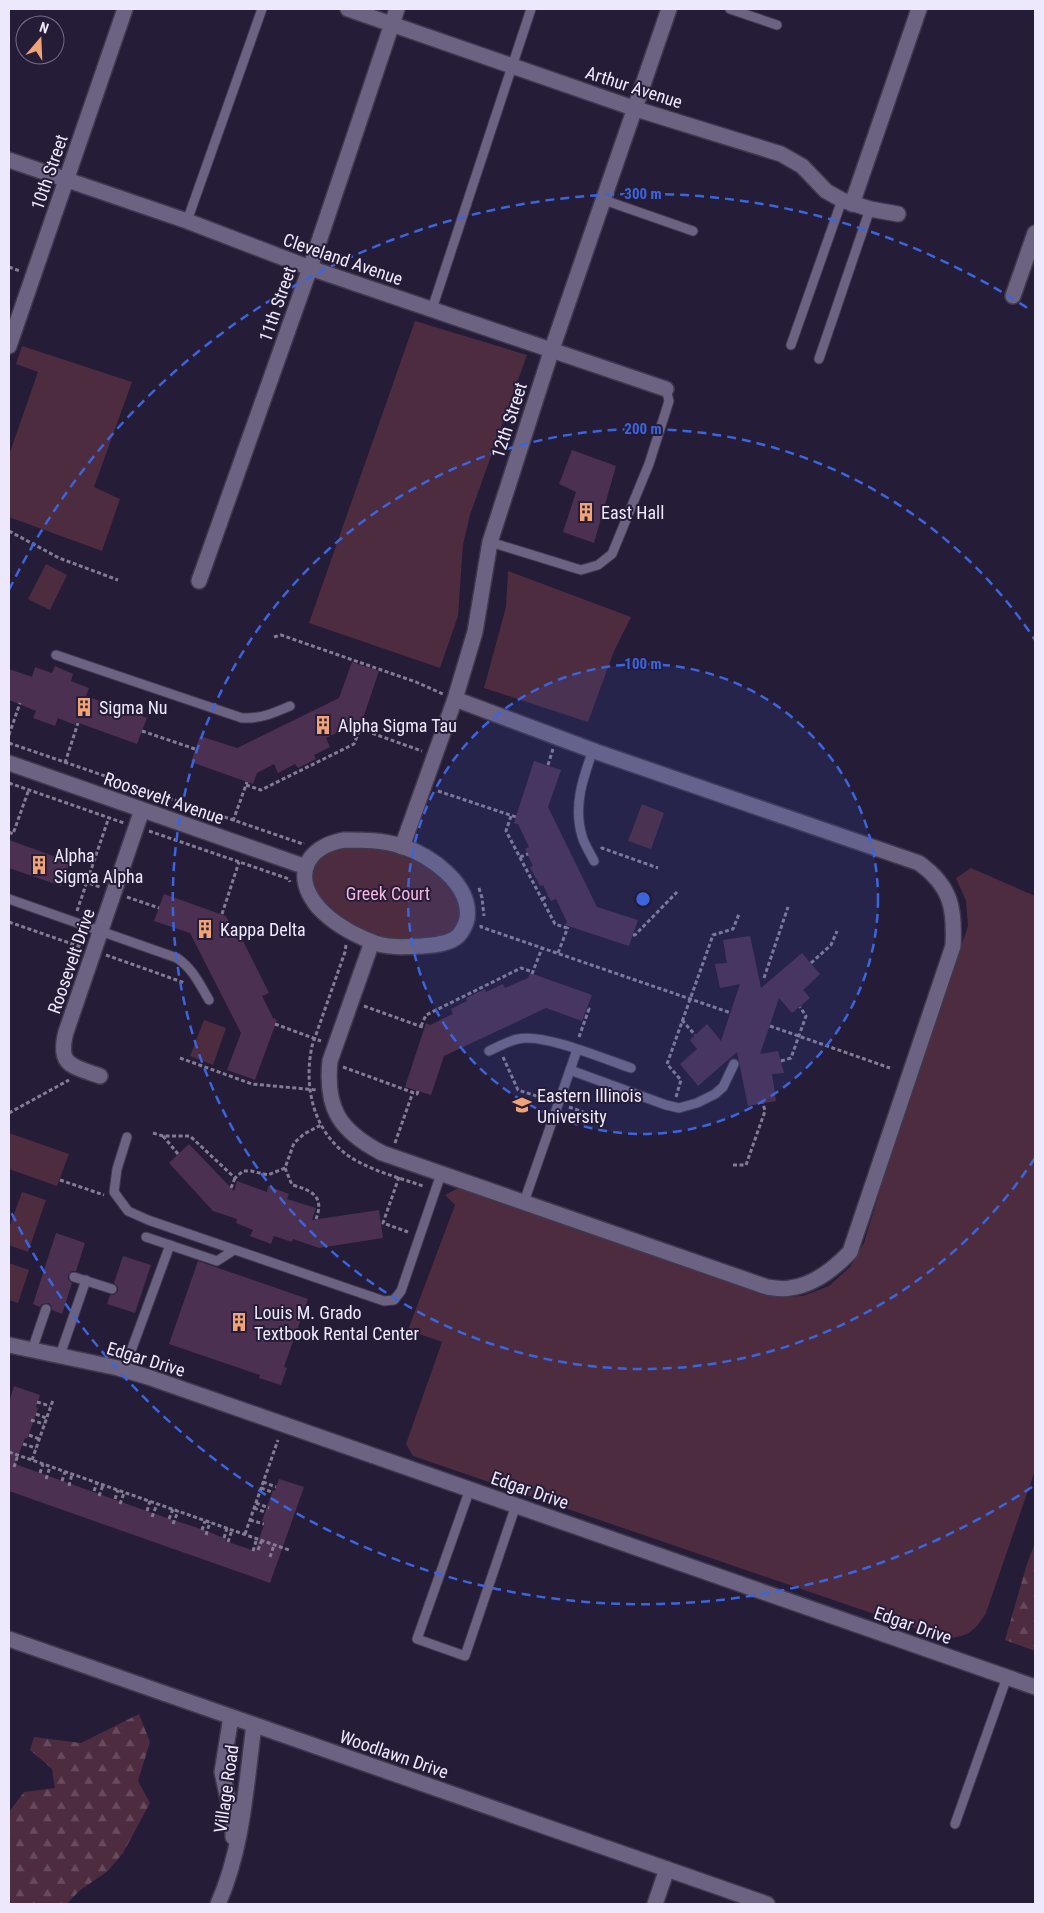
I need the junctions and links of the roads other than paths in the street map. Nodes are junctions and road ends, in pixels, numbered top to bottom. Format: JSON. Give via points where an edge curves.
{"nodes":[{"id":1,"x":125,"y":9,"type":"edge"},
{"id":2,"x":262,"y":9,"type":"edge"},
{"id":3,"x":348,"y":9,"type":"edge"},
{"id":4,"x":397,"y":9,"type":"edge"},
{"id":5,"x":531,"y":9,"type":"edge"},
{"id":6,"x":669,"y":9,"type":"edge"},
{"id":7,"x":730,"y":9,"type":"edge"},
{"id":8,"x":919,"y":9,"type":"edge"},
{"id":9,"x":392,"y":24,"type":"junction"},
{"id":10,"x":777,"y":25,"type":"dead end"},
{"id":11,"x":512,"y":66,"type":"junction"},
{"id":12,"x":636,"y":108,"type":"junction"},
{"id":13,"x":9,"y":160,"type":"edge"},
{"id":14,"x":66,"y":180,"type":"junction"},
{"id":15,"x":604,"y":200,"type":"junction"},
{"id":16,"x":847,"y":202,"type":"junction"},
{"id":17,"x":870,"y":209,"type":"junction"},
{"id":18,"x":898,"y":214,"type":"dead end"},
{"id":19,"x":186,"y":221,"type":"junction"},
{"id":20,"x":693,"y":231,"type":"dead end"},
{"id":21,"x":1035,"y":233,"type":"edge"},
{"id":22,"x":310,"y":268,"type":"junction"},
{"id":23,"x":1013,"y":296,"type":"dead end"},
{"id":24,"x":432,"y":309,"type":"junction"},
{"id":25,"x":791,"y":345,"type":"dead end"},
{"id":26,"x":9,"y":346,"type":"edge"},
{"id":27,"x":552,"y":349,"type":"junction"},
{"id":28,"x":819,"y":359,"type":"dead end"},
{"id":29,"x":666,"y":389,"type":"joint"},
{"id":30,"x":490,"y":542,"type":"junction"},
{"id":31,"x":199,"y":581,"type":"dead end"},
{"id":32,"x":56,"y":655,"type":"dead end"},
{"id":33,"x":455,"y":699,"type":"junction"},
{"id":34,"x":290,"y":706,"type":"dead end"},
{"id":35,"x":593,"y":750,"type":"junction"},
{"id":36,"x":9,"y":764,"type":"edge"},
{"id":37,"x":142,"y":810,"type":"junction"},
{"id":38,"x":402,"y":847,"type":"junction"},
{"id":39,"x":593,"y":857,"type":"road end"},
{"id":40,"x":306,"y":867,"type":"junction"},
{"id":41,"x":9,"y":899,"type":"edge"},
{"id":42,"x":101,"y":931,"type":"junction"},
{"id":43,"x":372,"y":942,"type":"junction"},
{"id":44,"x":209,"y":1000,"type":"dead end"},
{"id":45,"x":576,"y":1050,"type":"junction"},
{"id":46,"x":489,"y":1051,"type":"dead end"},
{"id":47,"x":734,"y":1064,"type":"dead end"},
{"id":48,"x":631,"y":1068,"type":"dead end"},
{"id":49,"x":570,"y":1070,"type":"junction"},
{"id":50,"x":93,"y":1073,"type":"road end"},
{"id":51,"x":127,"y":1137,"type":"dead end"},
{"id":52,"x":441,"y":1174,"type":"junction"},
{"id":53,"x":524,"y":1202,"type":"junction"},
{"id":54,"x":146,"y":1237,"type":"dead end"},
{"id":55,"x":170,"y":1245,"type":"junction"},
{"id":56,"x":234,"y":1250,"type":"junction"},
{"id":57,"x":74,"y":1277,"type":"dead end"},
{"id":58,"x":86,"y":1280,"type":"junction"},
{"id":59,"x":112,"y":1289,"type":"dead end"},
{"id":60,"x":46,"y":1309,"type":"dead end"},
{"id":61,"x":9,"y":1345,"type":"edge"},
{"id":62,"x":32,"y":1350,"type":"junction"},
{"id":63,"x":60,"y":1355,"type":"junction"},
{"id":64,"x":124,"y":1370,"type":"junction"},
{"id":65,"x":470,"y":1489,"type":"junction"},
{"id":66,"x":516,"y":1505,"type":"junction"},
{"id":67,"x":9,"y":1639,"type":"edge"},
{"id":68,"x":1007,"y":1677,"type":"junction"},
{"id":69,"x":1035,"y":1687,"type":"edge"},
{"id":70,"x":231,"y":1717,"type":"junction"},
{"id":71,"x":254,"y":1725,"type":"junction"},
{"id":72,"x":955,"y":1824,"type":"dead end"},
{"id":73,"x":234,"y":1858,"type":"junction"},
{"id":74,"x":667,"y":1869,"type":"junction"},
{"id":75,"x":218,"y":1904,"type":"edge"},
{"id":76,"x":655,"y":1904,"type":"edge"},
{"id":77,"x":767,"y":1904,"type":"edge"}],
"edges":[{"from":1,"to":14,"type":"street","name":"10th Street"},
{"from":2,"to":19,"type":"lane"},
{"from":3,"to":9,"type":"street","name":"Arthur Avenue"},
{"from":4,"to":9,"type":"street","name":"11th Street"},
{"from":5,"to":11,"type":"lane"},
{"from":6,"to":12,"type":"street","name":"12th Street"},
{"from":7,"to":10,"type":"lane"},
{"from":8,"to":16,"type":"street"},
{"from":9,"to":11,"type":"street","name":"Arthur Avenue"},
{"from":9,"to":22,"type":"street","name":"11th Street"},
{"from":11,"to":12,"type":"street","name":"Arthur Avenue"},
{"from":11,"to":24,"type":"lane"},
{"from":12,"to":15,"type":"street","name":"12th Street"},
{"from":12,"to":16,"type":"street","name":"Arthur Avenue","via":[[781,154],[802,166],[826,190]]},
{"from":13,"to":14,"type":"street","name":"Cleveland Avenue"},
{"from":14,"to":19,"type":"street","name":"Cleveland Avenue"},
{"from":14,"to":26,"type":"street","name":"10th Street"},
{"from":15,"to":20,"type":"lane"},
{"from":15,"to":27,"type":"street","name":"12th Street"},
{"from":16,"to":17,"type":"street","name":"Arthur Avenue"},
{"from":16,"to":25,"type":"lane"},
{"from":17,"to":18,"type":"street","name":"Arthur Avenue"},
{"from":17,"to":28,"type":"lane"},
{"from":19,"to":22,"type":"street","name":"Cleveland Avenue"},
{"from":21,"to":23,"type":"street"},
{"from":22,"to":24,"type":"street","name":"Cleveland Avenue"},
{"from":22,"to":31,"type":"street","name":"11th Street"},
{"from":24,"to":27,"type":"street","name":"Cleveland Avenue"},
{"from":27,"to":29,"type":"street","name":"Cleveland Avenue"},
{"from":27,"to":30,"type":"street","name":"12th Street"},
{"from":29,"to":30,"type":"lane","via":[[669,401],[649,464],[612,554],[598,565],[581,570]]},
{"from":30,"to":33,"type":"street","name":"12th Street","via":[[475,632]]},
{"from":32,"to":34,"type":"lane","via":[[242,718],[254,719]]},
{"from":33,"to":35,"type":"street"},
{"from":33,"to":38,"type":"street","name":"12th Street"},
{"from":35,"to":39,"type":"lane","via":[[580,793],[578,817],[582,837]]},
{"from":35,"to":53,"type":"street","via":[[919,863],[932,872],[952,904],[953,946],[850,1252],[821,1277],[790,1289],[767,1287]]},
{"from":36,"to":37,"type":"street","name":"Roosevelt Avenue"},
{"from":37,"to":40,"type":"street","name":"Roosevelt Avenue"},
{"from":37,"to":42,"type":"street","name":"Roosevelt Drive"},
{"from":38,"to":40,"type":"street","via":[[379,840],[344,840],[317,850]]},
{"from":38,"to":43,"type":"street","via":[[445,871],[456,882],[465,897],[466,922],[458,936],[432,945],[398,946]]},
{"from":40,"to":43,"type":"street","via":[[308,891],[320,909],[348,930]]},
{"from":41,"to":42,"type":"lane"},
{"from":42,"to":44,"type":"lane","via":[[187,965]]},
{"from":42,"to":50,"type":"street","name":"Roosevelt Drive","via":[[62,1048],[68,1062]]},
{"from":43,"to":52,"type":"street","via":[[330,1061],[328,1079],[336,1116],[362,1143]]},
{"from":45,"to":46,"type":"lane","via":[[534,1038],[518,1039]]},
{"from":45,"to":48,"type":"lane"},
{"from":45,"to":49,"type":"lane"},
{"from":47,"to":49,"type":"lane","via":[[724,1087],[697,1103],[679,1108]]},
{"from":49,"to":53,"type":"lane"},
{"from":51,"to":56,"type":"lane","via":[[114,1192],[128,1211]]},
{"from":52,"to":53,"type":"street"},
{"from":52,"to":56,"type":"lane","via":[[401,1291],[394,1300],[384,1301]]},
{"from":54,"to":55,"type":"lane"},
{"from":55,"to":56,"type":"lane","via":[[217,1261]]},
{"from":55,"to":64,"type":"lane"},
{"from":57,"to":58,"type":"lane"},
{"from":58,"to":59,"type":"lane"},
{"from":58,"to":63,"type":"lane"},
{"from":60,"to":62,"type":"lane"},
{"from":61,"to":62,"type":"street","name":"Edgar Drive"},
{"from":62,"to":63,"type":"street","name":"Edgar Drive"},
{"from":63,"to":64,"type":"street","name":"Edgar Drive"},
{"from":64,"to":65,"type":"street","name":"Edgar Drive"},
{"from":65,"to":66,"type":"street","name":"Edgar Drive"},
{"from":65,"to":66,"type":"lane","via":[[417,1639],[465,1656]]},
{"from":66,"to":68,"type":"street","name":"Edgar Drive"},
{"from":67,"to":70,"type":"street","name":"Woodlawn Drive"},
{"from":68,"to":69,"type":"street","name":"Edgar Drive"},
{"from":68,"to":72,"type":"lane"},
{"from":70,"to":71,"type":"street","name":"Woodlawn Drive"},
{"from":70,"to":73,"type":"street","name":"Village Road","via":[[222,1772],[233,1822]]},
{"from":71,"to":73,"type":"street","name":"Village Road","via":[[240,1835]]},
{"from":71,"to":74,"type":"street","name":"Woodlawn Drive"},
{"from":73,"to":75,"type":"street","name":"Village Road","via":[[229,1880]]},
{"from":74,"to":76,"type":"street"},
{"from":74,"to":77,"type":"street","name":"Woodlawn Drive"}]}
